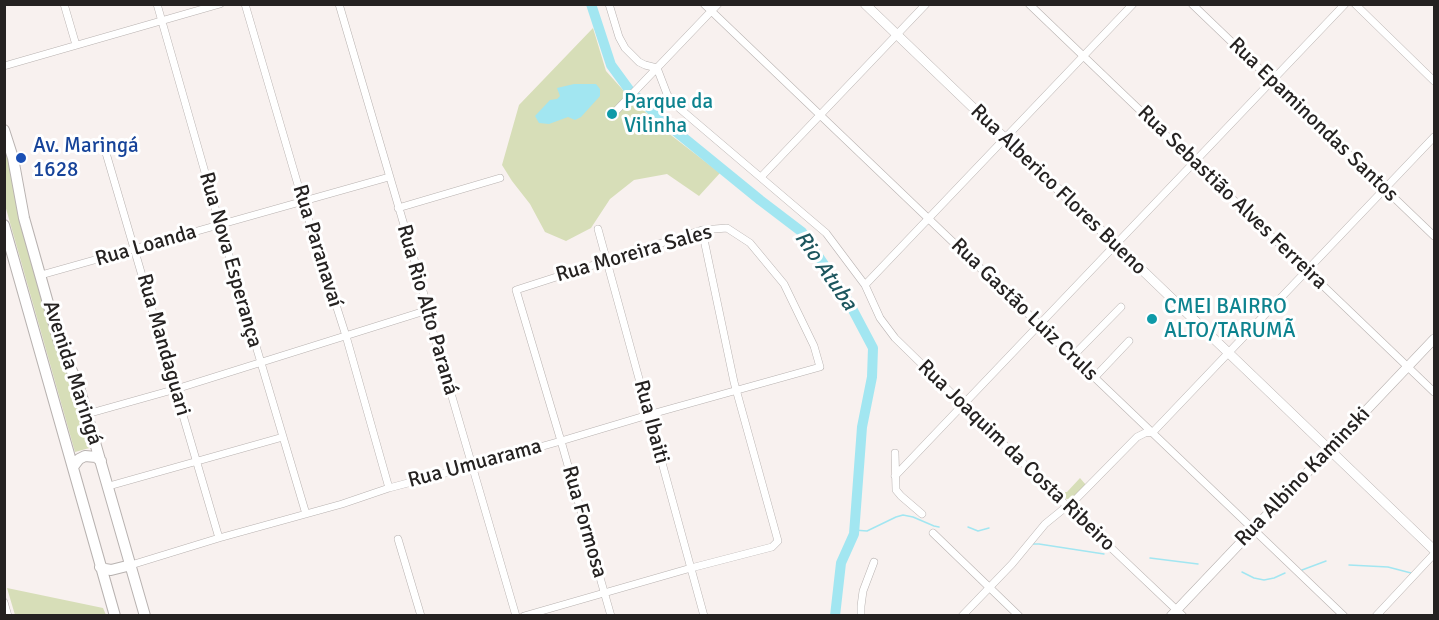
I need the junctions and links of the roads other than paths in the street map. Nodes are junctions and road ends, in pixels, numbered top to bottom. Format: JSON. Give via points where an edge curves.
{"nodes":[{"id":1,"x":64,"y":4,"type":"edge"},
{"id":2,"x":157,"y":4,"type":"edge"},
{"id":3,"x":220,"y":4,"type":"edge"},
{"id":4,"x":245,"y":4,"type":"edge"},
{"id":5,"x":339,"y":4,"type":"edge"},
{"id":6,"x":609,"y":4,"type":"edge"},
{"id":7,"x":704,"y":4,"type":"edge"},
{"id":8,"x":718,"y":4,"type":"edge"},
{"id":9,"x":865,"y":4,"type":"edge"},
{"id":10,"x":926,"y":4,"type":"edge"},
{"id":11,"x":1029,"y":4,"type":"edge"},
{"id":12,"x":1133,"y":4,"type":"edge"},
{"id":13,"x":1192,"y":4,"type":"edge"},
{"id":14,"x":1345,"y":4,"type":"edge"},
{"id":15,"x":1355,"y":4,"type":"edge"},
{"id":16,"x":711,"y":11,"type":"junction"},
{"id":17,"x":162,"y":21,"type":"junction"},
{"id":18,"x":897,"y":35,"type":"junction"},
{"id":19,"x":76,"y":45,"type":"junction"},
{"id":20,"x":1083,"y":56,"type":"junction"},
{"id":21,"x":4,"y":66,"type":"edge"},
{"id":22,"x":657,"y":68,"type":"junction"},
{"id":23,"x":1272,"y":81,"type":"junction"},
{"id":24,"x":1434,"y":81,"type":"edge"},
{"id":25,"x":613,"y":114,"type":"dead end"},
{"id":26,"x":820,"y":115,"type":"junction"},
{"id":27,"x":4,"y":130,"type":"edge"},
{"id":28,"x":1434,"y":137,"type":"edge"},
{"id":29,"x":1005,"y":139,"type":"junction"},
{"id":30,"x":106,"y":153,"type":"dead end"},
{"id":31,"x":1194,"y":162,"type":"junction"},
{"id":32,"x":389,"y":177,"type":"junction"},
{"id":33,"x":761,"y":177,"type":"junction"},
{"id":34,"x":500,"y":178,"type":"dead end"},
{"id":35,"x":1385,"y":189,"type":"junction"},
{"id":36,"x":303,"y":202,"type":"junction"},
{"id":37,"x":398,"y":208,"type":"junction"},
{"id":38,"x":928,"y":218,"type":"junction"},
{"id":39,"x":4,"y":225,"type":"edge"},
{"id":40,"x":220,"y":225,"type":"junction"},
{"id":41,"x":598,"y":229,"type":"dead end"},
{"id":42,"x":702,"y":230,"type":"junction"},
{"id":43,"x":1434,"y":236,"type":"edge"},
{"id":44,"x":1116,"y":245,"type":"junction"},
{"id":45,"x":135,"y":248,"type":"junction"},
{"id":46,"x":606,"y":261,"type":"junction"},
{"id":47,"x":1307,"y":270,"type":"junction"},
{"id":48,"x":41,"y":276,"type":"junction"},
{"id":49,"x":865,"y":285,"type":"junction"},
{"id":50,"x":516,"y":290,"type":"joint"},
{"id":51,"x":1121,"y":307,"type":"dead end"},
{"id":52,"x":428,"y":310,"type":"junction"},
{"id":53,"x":1040,"y":324,"type":"junction"},
{"id":54,"x":346,"y":336,"type":"junction"},
{"id":55,"x":1434,"y":339,"type":"edge"},
{"id":56,"x":1129,"y":341,"type":"dead end"},
{"id":57,"x":1228,"y":353,"type":"junction"},
{"id":58,"x":1074,"y":356,"type":"junction"},
{"id":59,"x":260,"y":363,"type":"junction"},
{"id":60,"x":819,"y":367,"type":"joint"},
{"id":61,"x":1408,"y":367,"type":"junction"},
{"id":62,"x":1095,"y":377,"type":"junction"},
{"id":63,"x":176,"y":389,"type":"junction"},
{"id":64,"x":736,"y":390,"type":"junction"},
{"id":65,"x":1434,"y":392,"type":"edge"},
{"id":66,"x":963,"y":404,"type":"junction"},
{"id":67,"x":87,"y":414,"type":"junction"},
{"id":68,"x":648,"y":415,"type":"junction"},
{"id":69,"x":1153,"y":432,"type":"junction"},
{"id":70,"x":283,"y":437,"type":"junction"},
{"id":71,"x":561,"y":441,"type":"junction"},
{"id":72,"x":1330,"y":449,"type":"junction"},
{"id":73,"x":895,"y":453,"type":"dead end"},
{"id":74,"x":101,"y":460,"type":"junction"},
{"id":75,"x":198,"y":461,"type":"junction"},
{"id":76,"x":472,"y":466,"type":"junction"},
{"id":77,"x":73,"y":467,"type":"junction"},
{"id":78,"x":895,"y":476,"type":"junction"},
{"id":79,"x":109,"y":486,"type":"junction"},
{"id":80,"x":389,"y":488,"type":"junction"},
{"id":81,"x":1068,"y":507,"type":"junction"},
{"id":82,"x":306,"y":514,"type":"junction"},
{"id":83,"x":922,"y":514,"type":"dead end"},
{"id":84,"x":1254,"y":529,"type":"junction"},
{"id":85,"x":933,"y":533,"type":"dead end"},
{"id":86,"x":219,"y":538,"type":"junction"},
{"id":87,"x":398,"y":539,"type":"dead end"},
{"id":88,"x":1434,"y":550,"type":"edge"},
{"id":89,"x":1434,"y":555,"type":"edge"},
{"id":90,"x":874,"y":562,"type":"dead end"},
{"id":91,"x":131,"y":565,"type":"junction"},
{"id":92,"x":100,"y":567,"type":"junction"},
{"id":93,"x":691,"y":568,"type":"junction"},
{"id":94,"x":989,"y":587,"type":"junction"},
{"id":95,"x":604,"y":592,"type":"junction"},
{"id":96,"x":4,"y":602,"type":"edge"},
{"id":97,"x":1177,"y":614,"type":"edge"},
{"id":98,"x":8,"y":615,"type":"edge"},
{"id":99,"x":115,"y":615,"type":"edge"},
{"id":100,"x":146,"y":615,"type":"edge"},
{"id":101,"x":422,"y":615,"type":"edge"},
{"id":102,"x":516,"y":615,"type":"edge"},
{"id":103,"x":524,"y":615,"type":"edge"},
{"id":104,"x":611,"y":615,"type":"edge"},
{"id":105,"x":705,"y":615,"type":"edge"},
{"id":106,"x":861,"y":615,"type":"edge"},
{"id":107,"x":962,"y":615,"type":"edge"},
{"id":108,"x":1019,"y":615,"type":"edge"},
{"id":109,"x":1344,"y":615,"type":"edge"},
{"id":110,"x":1376,"y":615,"type":"edge"}],
"edges":[{"from":1,"to":19,"type":"street"},
{"from":2,"to":17,"type":"street","name":"Rua Nova Esperança"},
{"from":3,"to":17,"type":"street"},
{"from":4,"to":36,"type":"street","name":"Rua Paranavaí"},
{"from":5,"to":32,"type":"street","name":"Rua Rio Alto Paraná"},
{"from":6,"to":22,"type":"street","via":[[625,48],[639,62]]},
{"from":7,"to":16,"type":"street","name":"Rua Gastão Luiz Cruls"},
{"from":8,"to":16,"type":"street"},
{"from":9,"to":18,"type":"street","name":"Rua Alberico Flores Bueno"},
{"from":10,"to":18,"type":"street"},
{"from":11,"to":20,"type":"street","name":"Rua Sebastião Alves Ferreira"},
{"from":12,"to":20,"type":"street"},
{"from":13,"to":23,"type":"street","name":"Rua Epaminondas Santos"},
{"from":14,"to":23,"type":"street"},
{"from":15,"to":24,"type":"street"},
{"from":16,"to":22,"type":"street"},
{"from":16,"to":26,"type":"street","name":"Rua Gastão Luiz Cruls"},
{"from":17,"to":19,"type":"street"},
{"from":17,"to":40,"type":"street","name":"Rua Nova Esperança"},
{"from":18,"to":26,"type":"street"},
{"from":18,"to":29,"type":"street","name":"Rua Alberico Flores Bueno"},
{"from":19,"to":21,"type":"street"},
{"from":20,"to":29,"type":"street"},
{"from":20,"to":31,"type":"street","name":"Rua Sebastião Alves Ferreira"},
{"from":22,"to":25,"type":"street"},
{"from":22,"to":33,"type":"street","name":"Rua Joaquim da Costa Ribeiro","via":[[672,102]]},
{"from":23,"to":31,"type":"street"},
{"from":23,"to":35,"type":"street","name":"Rua Epaminondas Santos"},
{"from":26,"to":33,"type":"street"},
{"from":26,"to":38,"type":"street","name":"Rua Gastão Luiz Cruls"},
{"from":27,"to":48,"type":"main road","name":"Avenida Maringá"},
{"from":28,"to":35,"type":"street"},
{"from":29,"to":38,"type":"street"},
{"from":29,"to":44,"type":"street","name":"Rua Alberico Flores Bueno"},
{"from":30,"to":45,"type":"street","name":"Rua Mandaguari"},
{"from":31,"to":44,"type":"street"},
{"from":31,"to":47,"type":"street","name":"Rua Sebastião Alves Ferreira"},
{"from":32,"to":36,"type":"street","name":"Rua Loanda"},
{"from":32,"to":37,"type":"street","name":"Rua Rio Alto Paraná"},
{"from":33,"to":49,"type":"street","name":"Rua Joaquim da Costa Ribeiro","via":[[826,233]]},
{"from":34,"to":37,"type":"street"},
{"from":35,"to":43,"type":"street","name":"Rua Epaminondas Santos"},
{"from":35,"to":47,"type":"street"},
{"from":36,"to":40,"type":"street","name":"Rua Loanda"},
{"from":36,"to":54,"type":"street","name":"Rua Paranavaí"},
{"from":37,"to":52,"type":"street","name":"Rua Rio Alto Paraná"},
{"from":38,"to":49,"type":"street"},
{"from":38,"to":53,"type":"street","name":"Rua Gastão Luiz Cruls"},
{"from":39,"to":77,"type":"main road","name":"Avenida Maringá"},
{"from":40,"to":45,"type":"street","name":"Rua Loanda"},
{"from":40,"to":59,"type":"street","name":"Rua Nova Esperança"},
{"from":41,"to":46,"type":"street","name":"Rua Ibaiti"},
{"from":42,"to":46,"type":"street","name":"Rua Moreira Sales"},
{"from":42,"to":60,"type":"street","name":"Rua Moreira Sales","via":[[727,228],[750,243],[784,284],[814,346]]},
{"from":42,"to":64,"type":"street"},
{"from":44,"to":53,"type":"street"},
{"from":44,"to":57,"type":"street","name":"Rua Alberico Flores Bueno"},
{"from":45,"to":48,"type":"street","name":"Rua Loanda"},
{"from":45,"to":63,"type":"street","name":"Rua Mandaguari"},
{"from":46,"to":50,"type":"street","name":"Rua Moreira Sales"},
{"from":46,"to":68,"type":"street","name":"Rua Ibaiti"},
{"from":47,"to":57,"type":"street"},
{"from":47,"to":61,"type":"street","name":"Rua Sebastião Alves Ferreira"},
{"from":48,"to":67,"type":"main road","name":"Avenida Maringá","via":[[59,342]]},
{"from":49,"to":66,"type":"street","name":"Rua Joaquim da Costa Ribeiro","via":[[890,333]]},
{"from":50,"to":71,"type":"street","name":"Rua Formosa"},
{"from":51,"to":58,"type":"street"},
{"from":52,"to":54,"type":"street"},
{"from":52,"to":76,"type":"street","name":"Rua Rio Alto Paraná"},
{"from":53,"to":58,"type":"street","name":"Rua Gastão Luiz Cruls"},
{"from":53,"to":66,"type":"street"},
{"from":54,"to":59,"type":"street"},
{"from":54,"to":80,"type":"street","name":"Rua Paranavaí"},
{"from":55,"to":61,"type":"street","name":"Rua Albino Kaminski"},
{"from":56,"to":62,"type":"street"},
{"from":57,"to":69,"type":"street"},
{"from":57,"to":72,"type":"street","name":"Rua Alberico Flores Bueno"},
{"from":58,"to":62,"type":"street","name":"Rua Gastão Luiz Cruls"},
{"from":59,"to":63,"type":"street"},
{"from":59,"to":70,"type":"street","name":"Rua Nova Esperança"},
{"from":60,"to":64,"type":"street","name":"Rua Umuarama"},
{"from":61,"to":65,"type":"street","name":"Rua Sebastião Alves Ferreira"},
{"from":61,"to":72,"type":"street","name":"Rua Albino Kaminski"},
{"from":62,"to":69,"type":"street","name":"Rua Gastão Luiz Cruls"},
{"from":63,"to":67,"type":"street"},
{"from":63,"to":75,"type":"street","name":"Rua Mandaguari"},
{"from":64,"to":68,"type":"street","name":"Rua Umuarama"},
{"from":64,"to":93,"type":"street","via":[[778,541],[772,547]]},
{"from":66,"to":78,"type":"street"},
{"from":66,"to":81,"type":"street","name":"Rua Joaquim da Costa Ribeiro"},
{"from":67,"to":74,"type":"main road","name":"Avenida Maringá"},
{"from":68,"to":71,"type":"street","name":"Rua Umuarama"},
{"from":68,"to":93,"type":"street","name":"Rua Ibaiti"},
{"from":69,"to":81,"type":"street","via":[[1137,438]]},
{"from":69,"to":84,"type":"street","name":"Rua Gastão Luiz Cruls"},
{"from":70,"to":75,"type":"street"},
{"from":70,"to":82,"type":"street","name":"Rua Nova Esperança"},
{"from":71,"to":76,"type":"street","name":"Rua Umuarama"},
{"from":71,"to":95,"type":"street","name":"Rua Formosa"},
{"from":72,"to":84,"type":"street","name":"Rua Albino Kaminski"},
{"from":72,"to":88,"type":"street","name":"Rua Alberico Flores Bueno"},
{"from":73,"to":78,"type":"street"},
{"from":74,"to":77,"type":"main road","via":[[85,456]]},
{"from":74,"to":79,"type":"main road","name":"Avenida Maringá"},
{"from":75,"to":79,"type":"street"},
{"from":75,"to":86,"type":"street","name":"Rua Mandaguari"},
{"from":76,"to":80,"type":"street","name":"Rua Umuarama"},
{"from":76,"to":102,"type":"street","name":"Rua Rio Alto Paraná"},
{"from":77,"to":92,"type":"main road","name":"Avenida Maringá"},
{"from":78,"to":83,"type":"street","via":[[898,493]]},
{"from":79,"to":91,"type":"main road","name":"Avenida Maringá"},
{"from":80,"to":82,"type":"street","name":"Rua Umuarama"},
{"from":81,"to":94,"type":"street","via":[[1039,530]]},
{"from":81,"to":97,"type":"street","name":"Rua Joaquim da Costa Ribeiro"},
{"from":82,"to":86,"type":"street","name":"Rua Umuarama"},
{"from":84,"to":97,"type":"street","name":"Rua Albino Kaminski"},
{"from":84,"to":109,"type":"street","name":"Rua Gastão Luiz Cruls"},
{"from":85,"to":94,"type":"street"},
{"from":86,"to":91,"type":"street","name":"Rua Umuarama"},
{"from":87,"to":101,"type":"street"},
{"from":89,"to":110,"type":"street"},
{"from":90,"to":106,"type":"street","via":[[861,601]]},
{"from":91,"to":92,"type":"main road","via":[[111,570]]},
{"from":91,"to":100,"type":"main road","name":"Avenida Maringá"},
{"from":92,"to":99,"type":"main road","name":"Avenida Maringá"},
{"from":93,"to":95,"type":"street"},
{"from":93,"to":105,"type":"street","name":"Rua Ibaiti"},
{"from":94,"to":107,"type":"street"},
{"from":94,"to":108,"type":"street"},
{"from":95,"to":103,"type":"street"},
{"from":95,"to":104,"type":"street","name":"Rua Formosa"},
{"from":96,"to":98,"type":"street"}]}
